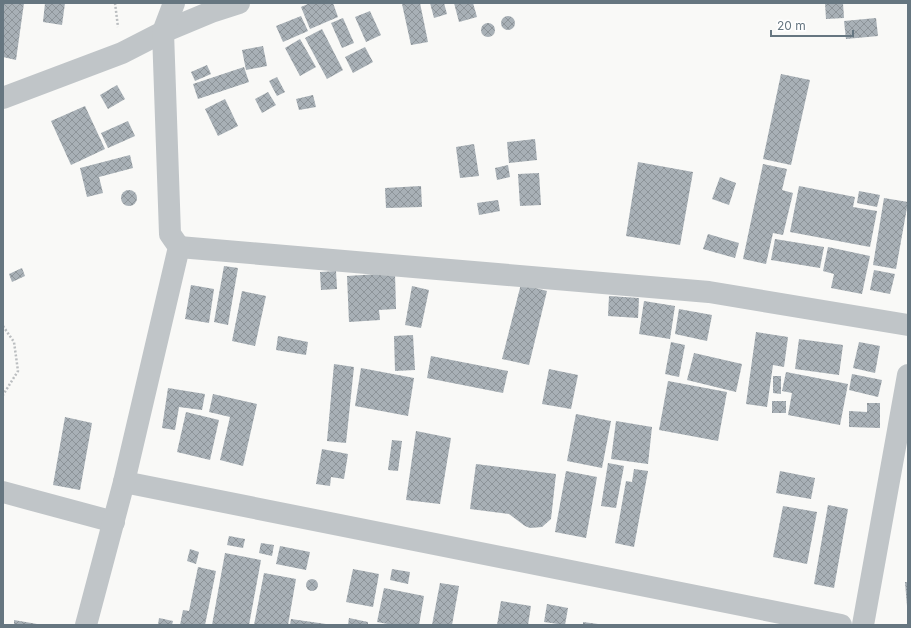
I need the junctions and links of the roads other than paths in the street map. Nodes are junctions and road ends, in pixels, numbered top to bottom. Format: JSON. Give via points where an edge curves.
{"nodes":[{"id":1,"x":174,"y":3,"type":"edge"},
{"id":2,"x":239,"y":3,"type":"edge"},
{"id":3,"x":208,"y":7,"type":"edge"},
{"id":4,"x":163,"y":32,"type":"junction"},
{"id":5,"x":3,"y":98,"type":"edge"},
{"id":6,"x":178,"y":247,"type":"junction"},
{"id":7,"x":908,"y":325,"type":"edge"},
{"id":8,"x":908,"y":375,"type":"edge"},
{"id":9,"x":124,"y":482,"type":"junction"},
{"id":10,"x":3,"y":492,"type":"edge"},
{"id":11,"x":114,"y":522,"type":"junction"},
{"id":12,"x":86,"y":625,"type":"edge"},
{"id":13,"x":841,"y":625,"type":"edge"},
{"id":14,"x":863,"y":625,"type":"edge"}],
"edges":[{"from":1,"to":4,"type":"street"},
{"from":2,"to":3,"type":"street"},
{"from":3,"to":4,"type":"street"},
{"from":4,"to":5,"type":"street","via":[[122,53]]},
{"from":4,"to":6,"type":"street","via":[[170,234]]},
{"from":6,"to":7,"type":"street","via":[[709,292]]},
{"from":6,"to":9,"type":"street"},
{"from":8,"to":14,"type":"street"},
{"from":9,"to":11,"type":"street"},
{"from":9,"to":13,"type":"street"},
{"from":10,"to":11,"type":"street"},
{"from":11,"to":12,"type":"street"}]}
